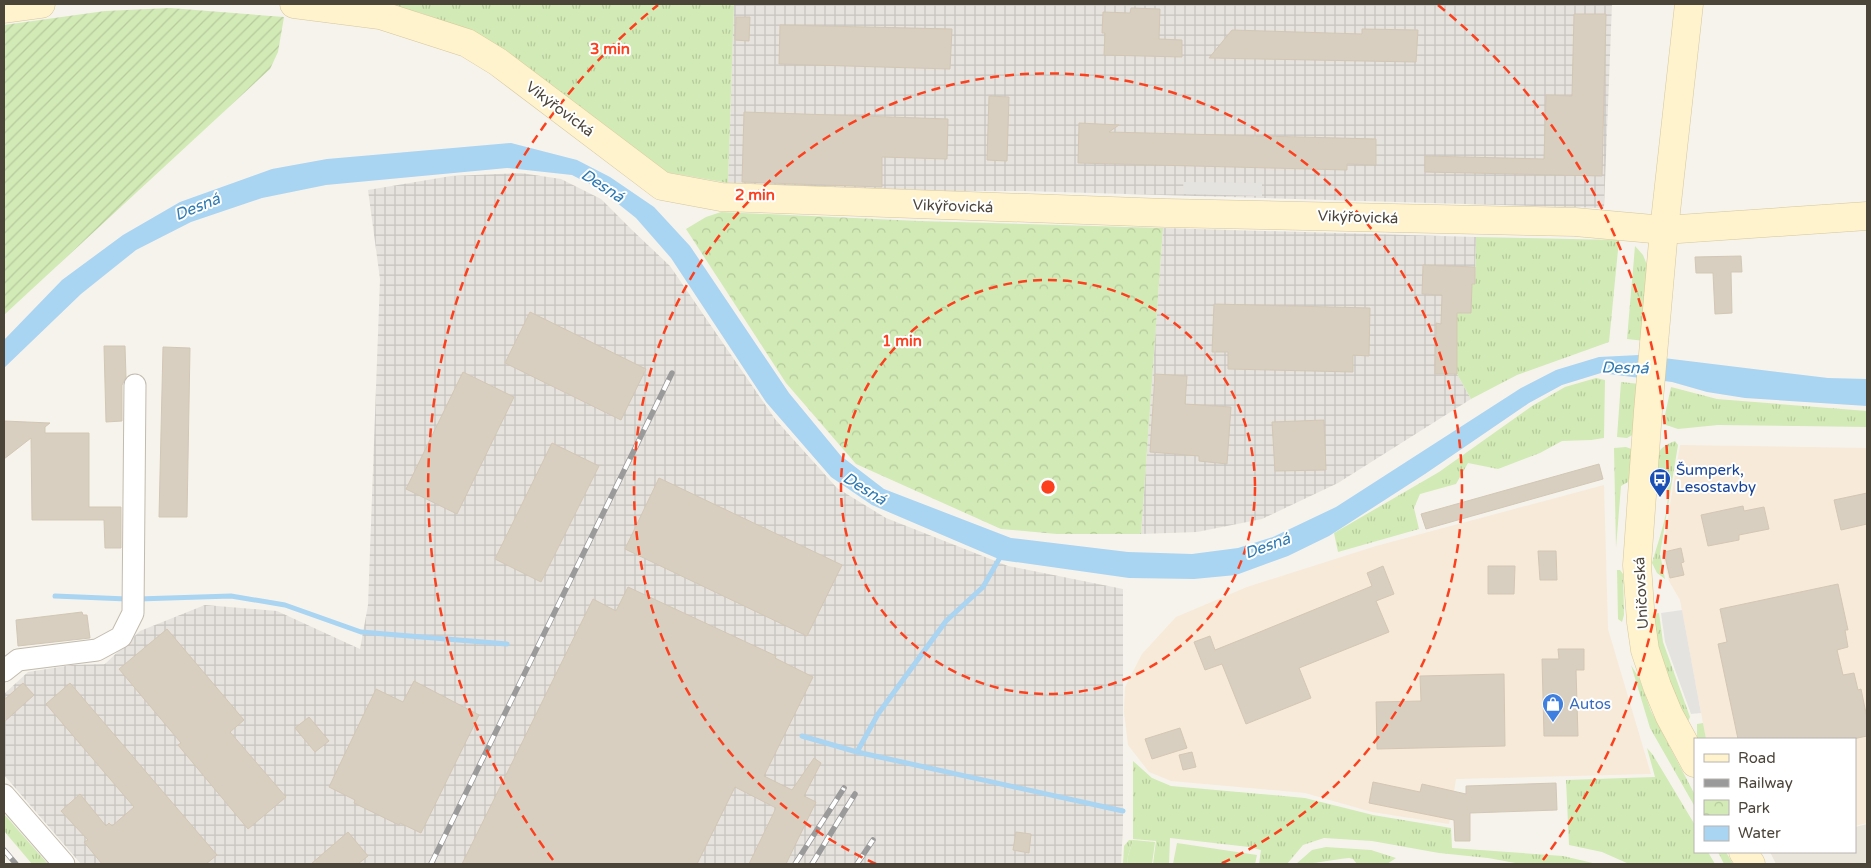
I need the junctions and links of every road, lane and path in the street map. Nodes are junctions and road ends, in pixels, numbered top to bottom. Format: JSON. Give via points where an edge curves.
{"nodes":[{"id":1,"x":42,"y":4,"type":"edge"},
{"id":2,"x":294,"y":4,"type":"edge"},
{"id":3,"x":1689,"y":4,"type":"edge"},
{"id":4,"x":4,"y":9,"type":"edge"},
{"id":5,"x":1867,"y":216,"type":"edge"},
{"id":6,"x":1664,"y":230,"type":"junction"},
{"id":7,"x":135,"y":385,"type":"dead end"},
{"id":8,"x":4,"y":671,"type":"edge"},
{"id":9,"x":1694,"y":761,"type":"edge"},
{"id":10,"x":4,"y":795,"type":"edge"},
{"id":11,"x":1744,"y":853,"type":"edge"},
{"id":12,"x":64,"y":864,"type":"edge"},
{"id":13,"x":1751,"y":864,"type":"edge"}],
"edges":[{"from":1,"to":4,"type":"street"},
{"from":2,"to":6,"type":"street","name":"Vikýřovická","via":[[380,15],[467,43],[498,62],[662,186],[721,197],[1166,214],[1575,222]]},
{"from":3,"to":6,"type":"street","name":"Uničovská"},
{"from":5,"to":6,"type":"street","name":"Vikýřovická"},
{"from":6,"to":9,"type":"street","name":"Uničovská","via":[[1637,565],[1645,650],[1669,715]]},
{"from":7,"to":8,"type":"street","via":[[133,613],[120,637],[97,650],[18,660]]},
{"from":10,"to":12,"type":"street"},
{"from":11,"to":13,"type":"street"}]}
